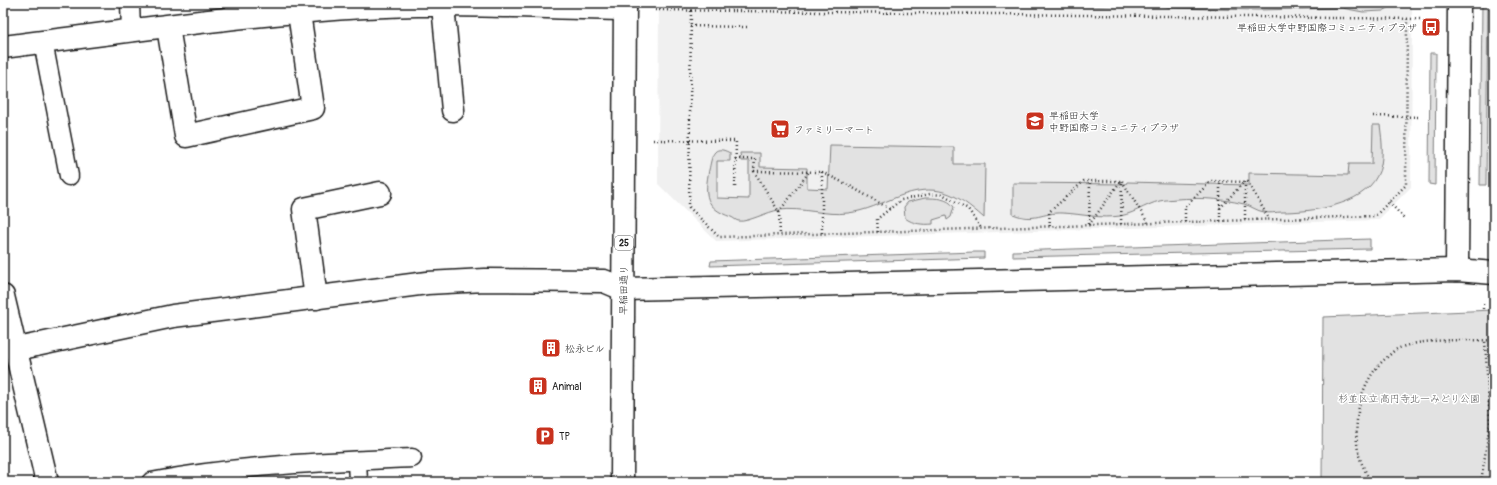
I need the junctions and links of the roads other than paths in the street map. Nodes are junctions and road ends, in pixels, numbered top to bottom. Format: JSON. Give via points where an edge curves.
{"nodes":[{"id":1,"x":130,"y":3,"type":"edge"},
{"id":2,"x":1459,"y":3,"type":"edge"},
{"id":3,"x":443,"y":6,"type":"junction"},
{"id":4,"x":625,"y":6,"type":"edge"},
{"id":5,"x":277,"y":8,"type":"edge"},
{"id":6,"x":299,"y":13,"type":"junction"},
{"id":7,"x":168,"y":27,"type":"junction"},
{"id":8,"x":131,"y":30,"type":"junction"},
{"id":9,"x":44,"y":42,"type":"junction"},
{"id":10,"x":3,"y":47,"type":"edge"},
{"id":11,"x":453,"y":110,"type":"dead end"},
{"id":12,"x":69,"y":176,"type":"dead end"},
{"id":13,"x":380,"y":194,"type":"dead end"},
{"id":14,"x":1457,"y":270,"type":"junction"},
{"id":15,"x":1494,"y":273,"type":"edge"},
{"id":16,"x":623,"y":289,"type":"junction"},
{"id":17,"x":3,"y":296,"type":"edge"},
{"id":18,"x":316,"y":298,"type":"junction"},
{"id":19,"x":17,"y":349,"type":"junction"},
{"id":20,"x":412,"y":458,"type":"dead end"},
{"id":21,"x":357,"y":461,"type":"junction"},
{"id":22,"x":47,"y":482,"type":"edge"},
{"id":23,"x":151,"y":482,"type":"edge"},
{"id":24,"x":358,"y":482,"type":"edge"},
{"id":25,"x":622,"y":482,"type":"edge"}],
"edges":[{"from":1,"to":8,"type":"lane"},
{"from":2,"to":14,"type":"street"},
{"from":3,"to":4,"type":"street"},
{"from":3,"to":6,"type":"street","via":[[418,5]]},
{"from":3,"to":11,"type":"street"},
{"from":4,"to":16,"type":"street","name":"早稲田通り","number":"25"},
{"from":5,"to":6,"type":"street"},
{"from":5,"to":7,"type":"street"},
{"from":6,"to":7,"type":"street","via":[[313,108],[186,136]]},
{"from":7,"to":8,"type":"street"},
{"from":8,"to":9,"type":"street"},
{"from":9,"to":10,"type":"street"},
{"from":9,"to":12,"type":"lane"},
{"from":13,"to":18,"type":"street","via":[[304,210]]},
{"from":14,"to":15,"type":"street"},
{"from":14,"to":16,"type":"street"},
{"from":16,"to":18,"type":"street","via":[[604,281],[485,280],[427,283]]},
{"from":16,"to":25,"type":"street","name":"早稲田通り","number":"25"},
{"from":17,"to":19,"type":"street"},
{"from":18,"to":19,"type":"street","via":[[173,316]]},
{"from":19,"to":22,"type":"street"},
{"from":20,"to":21,"type":"lane"},
{"from":21,"to":23,"type":"lane","via":[[322,461],[193,474]]},
{"from":21,"to":24,"type":"lane"}]}
